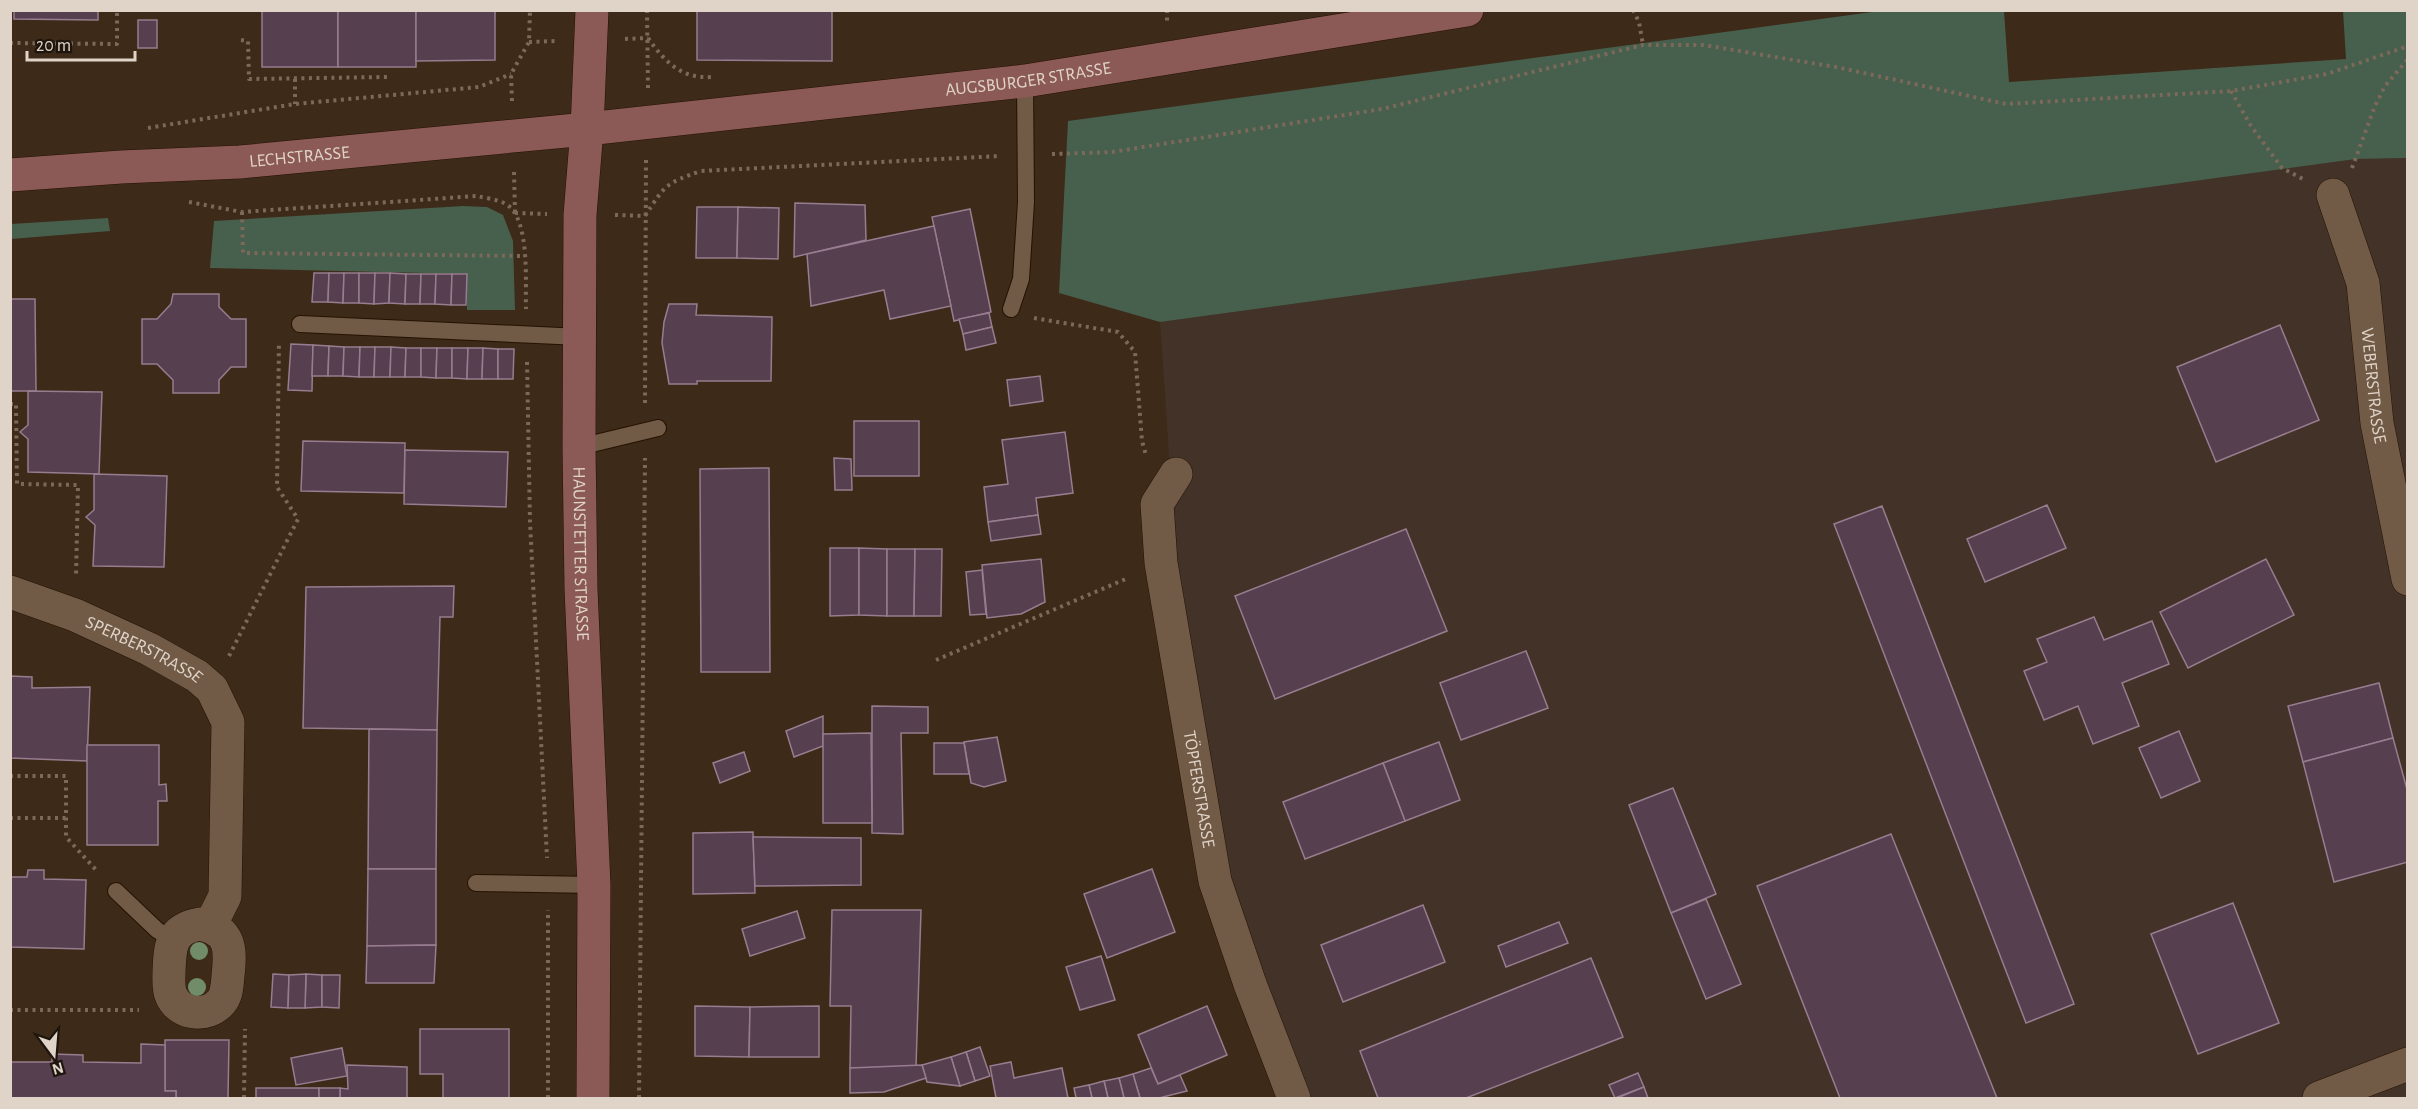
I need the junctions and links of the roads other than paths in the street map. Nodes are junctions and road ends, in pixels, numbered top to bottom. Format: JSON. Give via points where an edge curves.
{"nodes":[{"id":1,"x":592,"y":10,"type":"edge"},
{"id":2,"x":1467,"y":10,"type":"edge"},
{"id":3,"x":1025,"y":81,"type":"junction"},
{"id":4,"x":587,"y":129,"type":"junction"},
{"id":5,"x":10,"y":175,"type":"edge"},
{"id":6,"x":2334,"y":195,"type":"road end"},
{"id":7,"x":1011,"y":309,"type":"road end"},
{"id":8,"x":300,"y":324,"type":"road end"},
{"id":9,"x":581,"y":337,"type":"junction"},
{"id":10,"x":651,"y":429,"type":"road end"},
{"id":11,"x":579,"y":447,"type":"junction"},
{"id":12,"x":1176,"y":474,"type":"dead end"},
{"id":13,"x":2408,"y":579,"type":"edge"},
{"id":14,"x":10,"y":592,"type":"edge"},
{"id":15,"x":476,"y":883,"type":"dead end"},
{"id":16,"x":594,"y":885,"type":"junction"},
{"id":17,"x":116,"y":891,"type":"road end"},
{"id":18,"x":210,"y":926,"type":"junction"},
{"id":19,"x":173,"y":939,"type":"junction"},
{"id":20,"x":2408,"y":1064,"type":"edge"},
{"id":21,"x":593,"y":1098,"type":"edge"},
{"id":22,"x":1294,"y":1098,"type":"edge"},
{"id":23,"x":2319,"y":1098,"type":"edge"}],
"edges":[{"from":1,"to":4,"type":"main road","name":"HAUNSTETTER STRASSE"},
{"from":2,"to":3,"type":"main road","name":"AUGSBURGER STRASSE"},
{"from":3,"to":4,"type":"main road","name":"AUGSBURGER STRASSE"},
{"from":3,"to":7,"type":"lane","via":[[1026,202],[1021,279]]},
{"from":4,"to":5,"type":"main road","name":"LECHSTRASSE","via":[[240,162]]},
{"from":4,"to":9,"type":"main road","name":"HAUNSTETTER STRASSE","via":[[580,215]]},
{"from":6,"to":13,"type":"street","name":"WEBERSTRASSE","via":[[2363,284],[2377,423]]},
{"from":8,"to":9,"type":"lane"},
{"from":9,"to":11,"type":"main road","name":"HAUNSTETTER STRASSE"},
{"from":10,"to":11,"type":"lane"},
{"from":11,"to":16,"type":"main road","name":"HAUNSTETTER STRASSE"},
{"from":12,"to":22,"type":"street","name":"TÖPFERSTRASSE","via":[[1157,504],[1161,563],[1215,881]]},
{"from":14,"to":18,"type":"street","name":"SPERBERSTRASSE","via":[[75,615],[149,650],[197,676],[212,689],[228,722],[225,896]]},
{"from":15,"to":16,"type":"lane"},
{"from":16,"to":21,"type":"main road","name":"HAUNSTETTER STRASSE"},
{"from":17,"to":19,"type":"lane","via":[[157,930]]},
{"from":18,"to":19,"type":"street","via":[[189,926]]},
{"from":18,"to":19,"type":"street","via":[[219,931],[229,947],[227,993],[207,1011],[187,1011],[171,997],[168,987]]},
{"from":20,"to":23,"type":"street"}]}
